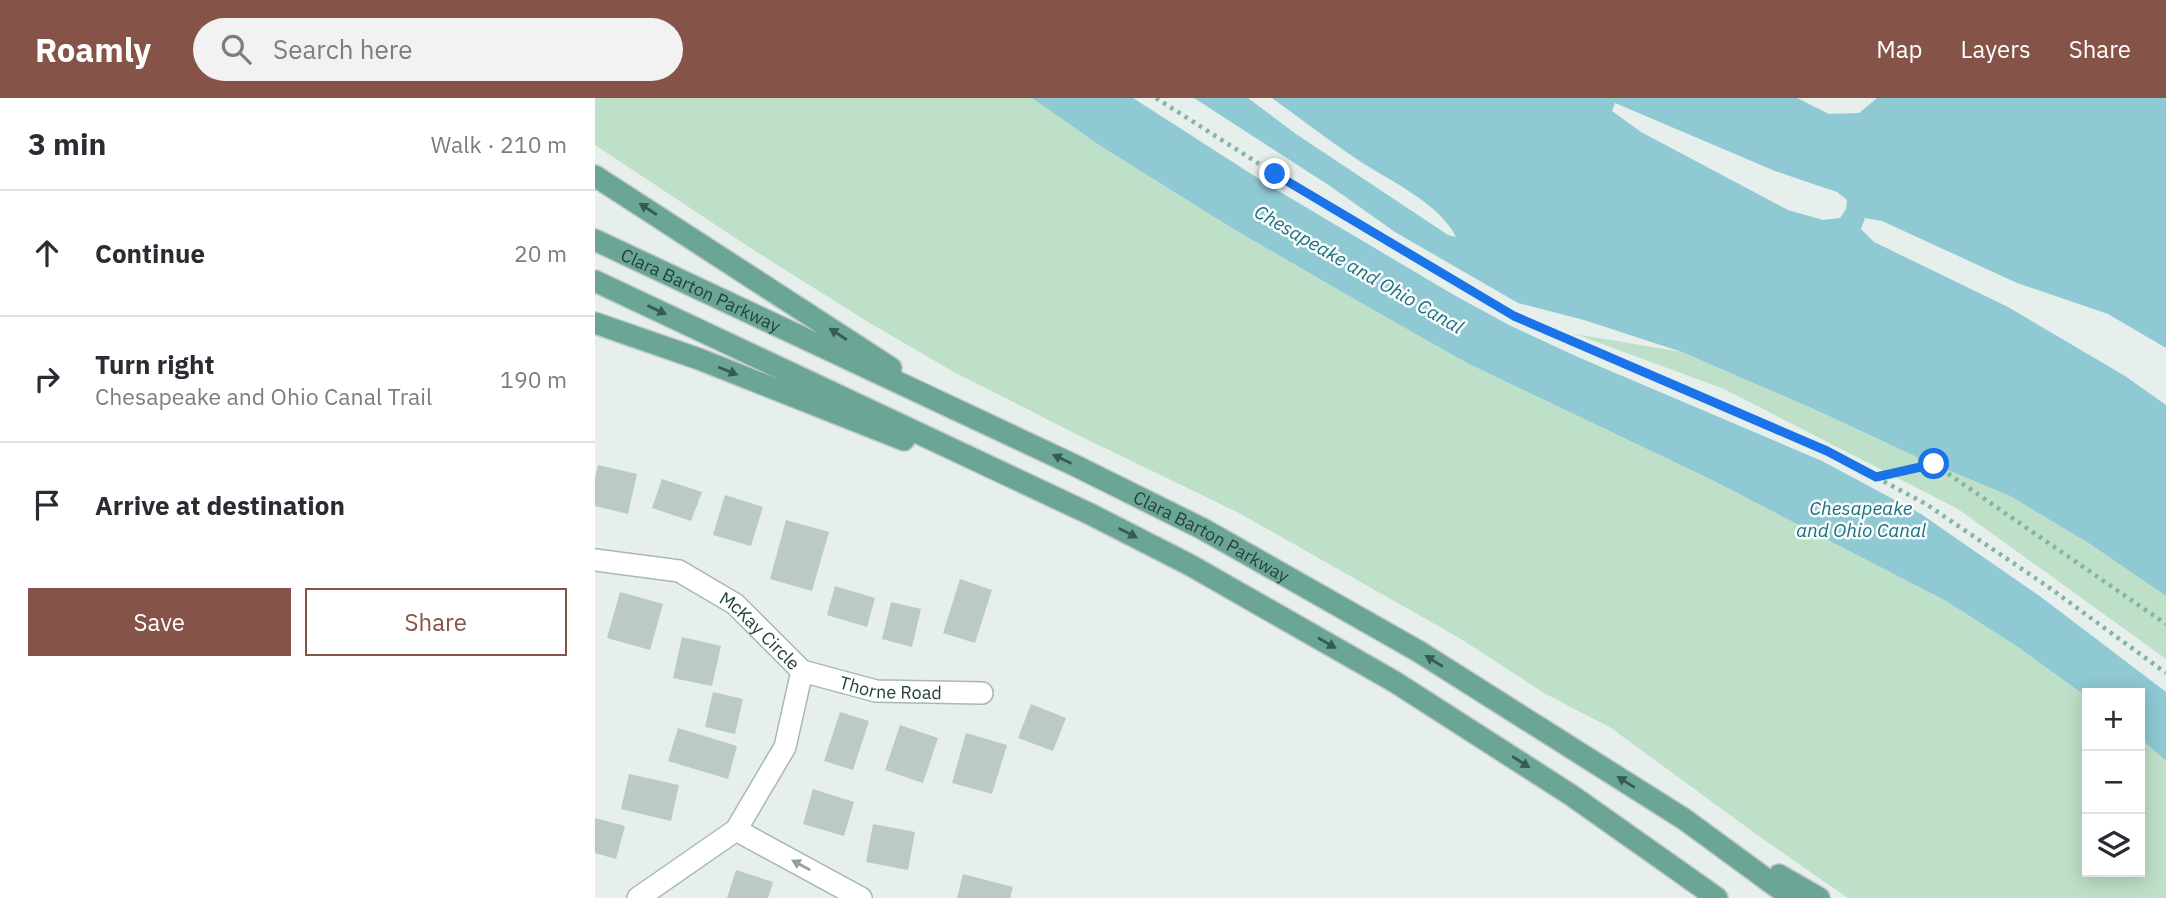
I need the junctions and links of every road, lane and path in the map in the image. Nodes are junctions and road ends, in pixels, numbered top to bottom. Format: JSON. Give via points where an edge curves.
{"nodes":[{"id":1,"x":1156,"y":98,"type":"edge"},
{"id":2,"x":595,"y":176,"type":"edge"},
{"id":3,"x":595,"y":240,"type":"edge"},
{"id":4,"x":595,"y":281,"type":"edge"},
{"id":5,"x":595,"y":323,"type":"edge"},
{"id":6,"x":957,"y":411,"type":"junction"},
{"id":7,"x":1876,"y":477,"type":"junction"},
{"id":8,"x":1090,"y":514,"type":"junction"},
{"id":9,"x":595,"y":560,"type":"edge"},
{"id":10,"x":2166,"y":624,"type":"edge"},
{"id":11,"x":802,"y":671,"type":"junction"},
{"id":12,"x":2166,"y":673,"type":"edge"},
{"id":13,"x":982,"y":693,"type":"dead end"},
{"id":14,"x":1684,"y":819,"type":"junction"},
{"id":15,"x":736,"y":830,"type":"junction"},
{"id":16,"x":638,"y":898,"type":"edge"},
{"id":17,"x":861,"y":898,"type":"edge"},
{"id":18,"x":1717,"y":898,"type":"edge"},
{"id":19,"x":1792,"y":898,"type":"edge"},
{"id":20,"x":1819,"y":898,"type":"edge"}],
"edges":[{"from":1,"to":7,"type":"path","via":[[1514,316],[1827,451]]},
{"from":6,"to":2,"type":"main road","one_way":true},
{"from":3,"to":6,"type":"main road","name":"Clara Barton Parkway"},
{"from":4,"to":8,"type":"main road","name":"Clara Barton Parkway","one_way":true},
{"from":5,"to":8,"type":"main road","one_way":true,"via":[[699,359]]},
{"from":14,"to":6,"type":"main road","name":"Clara Barton Parkway","one_way":true,"via":[[1418,651],[1203,529]]},
{"from":7,"to":10,"type":"path","via":[[1934,464]]},
{"from":7,"to":12,"type":"path","via":[[1976,536]]},
{"from":8,"to":18,"type":"main road","name":"Clara Barton Parkway","one_way":true,"via":[[1190,565],[1395,682],[1571,794]]},
{"from":9,"to":11,"type":"street","name":"McKay Circle","via":[[679,571],[735,604]]},
{"from":11,"to":13,"type":"street","name":"Thorne Road","via":[[876,691]]},
{"from":11,"to":15,"type":"street","name":"McKay Circle","via":[[785,747]]},
{"from":14,"to":19,"type":"main road","name":"Clara Barton Parkway"},
{"from":14,"to":20,"type":"main road"},
{"from":15,"to":16,"type":"street","name":"McKay Circle"},
{"from":17,"to":15,"type":"street","one_way":true}]}
